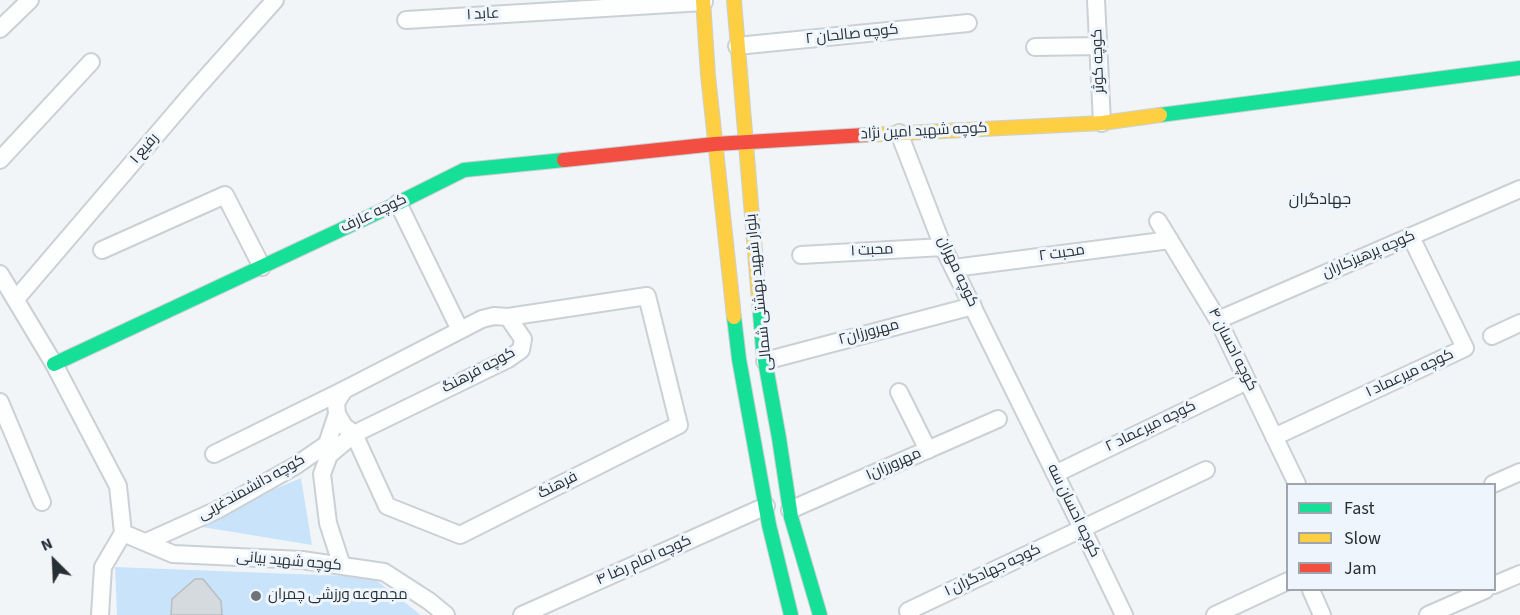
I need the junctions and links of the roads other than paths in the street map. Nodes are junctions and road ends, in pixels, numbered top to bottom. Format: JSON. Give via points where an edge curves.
{"nodes":[{"id":1,"x":30,"y":0,"type":"edge"},
{"id":2,"x":275,"y":0,"type":"edge"},
{"id":3,"x":734,"y":0,"type":"edge"},
{"id":4,"x":1096,"y":0,"type":"edge"},
{"id":5,"x":703,"y":1,"type":"edge"},
{"id":6,"x":406,"y":20,"type":"dead end"},
{"id":7,"x":968,"y":23,"type":"dead end"},
{"id":8,"x":0,"y":29,"type":"edge"},
{"id":9,"x":737,"y":46,"type":"junction"},
{"id":10,"x":1098,"y":46,"type":"junction"},
{"id":11,"x":1035,"y":47,"type":"dead end"},
{"id":12,"x":91,"y":62,"type":"dead end"},
{"id":13,"x":1520,"y":68,"type":"edge"},
{"id":14,"x":1102,"y":123,"type":"junction"},
{"id":15,"x":899,"y":133,"type":"junction"},
{"id":16,"x":746,"y":143,"type":"junction"},
{"id":17,"x":715,"y":144,"type":"junction"},
{"id":18,"x":0,"y":160,"type":"edge"},
{"id":19,"x":1520,"y":189,"type":"edge"},
{"id":20,"x":398,"y":203,"type":"junction"},
{"id":21,"x":1158,"y":221,"type":"dead end"},
{"id":22,"x":1411,"y":237,"type":"junction"},
{"id":23,"x":1170,"y":240,"type":"junction"},
{"id":24,"x":944,"y":247,"type":"junction"},
{"id":25,"x":102,"y":250,"type":"dead end"},
{"id":26,"x":801,"y":255,"type":"dead end"},
{"id":27,"x":262,"y":267,"type":"junction"},
{"id":28,"x":954,"y":268,"type":"junction"},
{"id":29,"x":0,"y":274,"type":"edge"},
{"id":30,"x":16,"y":299,"type":"junction"},
{"id":31,"x":973,"y":306,"type":"junction"},
{"id":32,"x":508,"y":317,"type":"junction"},
{"id":33,"x":1218,"y":320,"type":"junction"},
{"id":34,"x":1520,"y":322,"type":"edge"},
{"id":35,"x":460,"y":330,"type":"junction"},
{"id":36,"x":1492,"y":336,"type":"dead end"},
{"id":37,"x":765,"y":361,"type":"junction"},
{"id":38,"x":54,"y":364,"type":"junction"},
{"id":39,"x":1247,"y":381,"type":"junction"},
{"id":40,"x":344,"y":390,"type":"junction"},
{"id":41,"x":898,"y":392,"type":"dead end"},
{"id":42,"x":0,"y":402,"type":"edge"},
{"id":43,"x":1023,"y":407,"type":"joint"},
{"id":44,"x":337,"y":414,"type":"junction"},
{"id":45,"x":998,"y":419,"type":"dead end"},
{"id":46,"x":354,"y":434,"type":"junction"},
{"id":47,"x":1274,"y":437,"type":"junction"},
{"id":48,"x":15,"y":440,"type":"junction"},
{"id":49,"x":0,"y":447,"type":"edge"},
{"id":50,"x":928,"y":450,"type":"junction"},
{"id":51,"x":214,"y":454,"type":"dead end"},
{"id":52,"x":1206,"y":470,"type":"dead end"},
{"id":53,"x":1520,"y":472,"type":"edge"},
{"id":54,"x":1055,"y":474,"type":"junction"},
{"id":55,"x":1297,"y":483,"type":"edge"},
{"id":56,"x":1495,"y":483,"type":"edge"},
{"id":57,"x":42,"y":502,"type":"dead end"},
{"id":58,"x":766,"y":506,"type":"junction"},
{"id":59,"x":790,"y":510,"type":"junction"},
{"id":60,"x":1082,"y":528,"type":"junction"},
{"id":61,"x":123,"y":533,"type":"junction"},
{"id":62,"x":146,"y":542,"type":"junction"},
{"id":63,"x":342,"y":566,"type":"junction"},
{"id":64,"x":1520,"y":574,"type":"edge"},
{"id":65,"x":1286,"y":581,"type":"edge"},
{"id":66,"x":1496,"y":584,"type":"edge"},
{"id":67,"x":1311,"y":591,"type":"edge"},
{"id":68,"x":1483,"y":591,"type":"edge"},
{"id":69,"x":1225,"y":613,"type":"edge"},
{"id":70,"x":100,"y":615,"type":"edge"},
{"id":71,"x":446,"y":615,"type":"edge"},
{"id":72,"x":522,"y":615,"type":"edge"},
{"id":73,"x":791,"y":615,"type":"edge"},
{"id":74,"x":820,"y":615,"type":"edge"},
{"id":75,"x":910,"y":615,"type":"edge"},
{"id":76,"x":1124,"y":615,"type":"edge"},
{"id":77,"x":1322,"y":615,"type":"edge"},
{"id":78,"x":1428,"y":615,"type":"edge"}],
"edges":[{"from":1,"to":8,"type":"street"},
{"from":2,"to":30,"type":"street","name":"رفیع ۱"},
{"from":3,"to":9,"type":"street","name":"بلوار شهید بهشتی شمالی"},
{"from":4,"to":10,"type":"street","name":"کوچه کوثر"},
{"from":5,"to":6,"type":"street","name":"عابد ۱"},
{"from":5,"to":17,"type":"street","name":"بلوار شهید بهشتی شمالی"},
{"from":7,"to":9,"type":"street","name":"کوچه صالحان ۲"},
{"from":9,"to":16,"type":"street","name":"بلوار شهید بهشتی شمالی"},
{"from":10,"to":11,"type":"street"},
{"from":10,"to":14,"type":"street","name":"کوچه کوثر"},
{"from":12,"to":18,"type":"street"},
{"from":13,"to":14,"type":"street","name":"کوچه شهید امین نژاد"},
{"from":14,"to":15,"type":"street","name":"کوچه شهید امین نژاد"},
{"from":15,"to":16,"type":"street","name":"کوچه شهید امین نژاد"},
{"from":15,"to":24,"type":"street","name":"کوچه مهران"},
{"from":16,"to":17,"type":"street","name":"کوچه شهید امین نژاد"},
{"from":16,"to":37,"type":"street","name":"بلوار شهید بهشتی شمالی"},
{"from":17,"to":20,"type":"street","name":"کوچه عارف","via":[[464,170]]},
{"from":17,"to":58,"type":"street","name":"بلوار شهید بهشتی شمالی","via":[[739,359]]},
{"from":19,"to":22,"type":"street","name":"کوچه پرهیزکاران"},
{"from":20,"to":27,"type":"street","name":"کوچه عارف"},
{"from":20,"to":35,"type":"street"},
{"from":21,"to":23,"type":"street","name":"کوچه احسان ۴"},
{"from":22,"to":33,"type":"street","name":"کوچه پرهیزکاران"},
{"from":22,"to":47,"type":"street","name":"کوچه میرعماد ۱","via":[[1465,348]]},
{"from":23,"to":28,"type":"street","name":"محبت ۲"},
{"from":23,"to":33,"type":"street","name":"کوچه احسان ۴"},
{"from":24,"to":26,"type":"street","name":"محبت ۱"},
{"from":24,"to":28,"type":"street","name":"کوچه مهران"},
{"from":25,"to":27,"type":"street","via":[[225,195]]},
{"from":27,"to":38,"type":"street","name":"کوچه عارف"},
{"from":28,"to":31,"type":"street","name":"کوچه مهران"},
{"from":29,"to":30,"type":"street"},
{"from":30,"to":38,"type":"street"},
{"from":31,"to":37,"type":"street","name":"مهرورزان۲"},
{"from":31,"to":43,"type":"street","name":"کوچه مهران"},
{"from":32,"to":35,"type":"street","via":[[482,319]]},
{"from":32,"to":46,"type":"street","name":"کوچه فرهنگ","via":[[523,339],[521,350]]},
{"from":32,"to":46,"type":"street","name":"فرهنگ","via":[[646,296],[679,425],[460,535],[387,506]]},
{"from":33,"to":39,"type":"street","name":"کوچه احسان ۴"},
{"from":34,"to":36,"type":"street"},
{"from":35,"to":40,"type":"street"},
{"from":37,"to":59,"type":"street","name":"بلوار شهید بهشتی شمالی"},
{"from":38,"to":61,"type":"street","via":[[118,486]]},
{"from":39,"to":47,"type":"street","name":"کوچه احسان ۴"},
{"from":39,"to":54,"type":"street","name":"کوچه میرعماد ۲"},
{"from":40,"to":44,"type":"street","via":[[336,403]]},
{"from":40,"to":51,"type":"street"},
{"from":41,"to":50,"type":"street"},
{"from":42,"to":48,"type":"street"},
{"from":43,"to":54,"type":"street","name":"کوچه احسان سه"},
{"from":44,"to":46,"type":"street"},
{"from":44,"to":62,"type":"street","name":"کوچه دانشمندغربی","via":[[327,444],[295,466],[217,510]]},
{"from":45,"to":50,"type":"street","name":"مهرورزان۱"},
{"from":46,"to":63,"type":"street","via":[[329,455],[322,474],[328,523]]},
{"from":47,"to":55,"type":"street","name":"کوچه احسان ۴"},
{"from":48,"to":49,"type":"street"},
{"from":48,"to":57,"type":"street"},
{"from":50,"to":59,"type":"street","name":"مهرورزان۱"},
{"from":52,"to":60,"type":"street","name":"کوچه جهادگران ۱"},
{"from":53,"to":56,"type":"street"},
{"from":54,"to":60,"type":"street","name":"کوچه احسان سه"},
{"from":58,"to":72,"type":"street","name":"کوچه امام رضا ۴"},
{"from":58,"to":73,"type":"street","name":"بلوار شهید بهشتی شمالی"},
{"from":59,"to":74,"type":"street","name":"بلوار شهید بهشتی شمالی"},
{"from":60,"to":75,"type":"street","name":"کوچه جهادگران ۱","via":[[908,611]]},
{"from":60,"to":76,"type":"street","name":"کوچه احسان سه"},
{"from":61,"to":62,"type":"street","name":"کوچه شهید بیانی"},
{"from":61,"to":70,"type":"street","via":[[103,567]]},
{"from":62,"to":63,"type":"street","name":"کوچه شهید بیانی","via":[[172,554],[302,560]]},
{"from":63,"to":71,"type":"street","name":"کوچه شهید بیانی","via":[[384,572]]},
{"from":64,"to":66,"type":"street"},
{"from":65,"to":69,"type":"street"},
{"from":67,"to":77,"type":"street"},
{"from":68,"to":78,"type":"street"}]}
